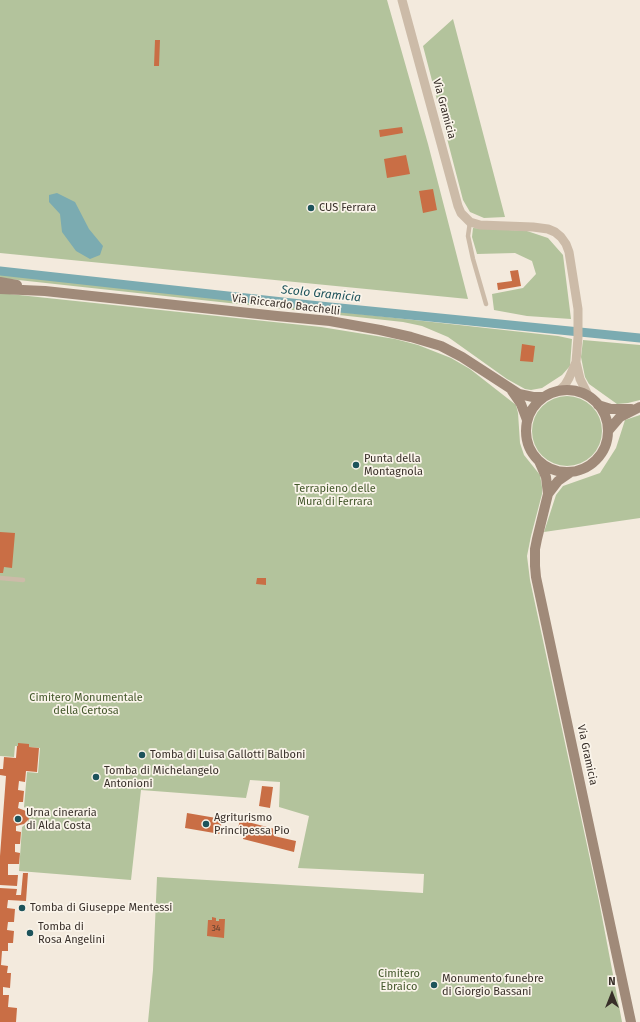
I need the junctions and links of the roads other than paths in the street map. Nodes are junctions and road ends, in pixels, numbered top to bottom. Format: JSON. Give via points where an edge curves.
{"nodes":[{"id":1,"x":402,"y":0,"type":"edge"},
{"id":2,"x":470,"y":222,"type":"junction"},
{"id":3,"x":0,"y":282,"type":"edge"},
{"id":4,"x":0,"y":289,"type":"edge"},
{"id":5,"x":44,"y":291,"type":"junction"},
{"id":6,"x":486,"y":304,"type":"dead end"},
{"id":7,"x":576,"y":362,"type":"junction"},
{"id":8,"x":510,"y":390,"type":"junction"},
{"id":9,"x":559,"y":391,"type":"junction"},
{"id":10,"x":544,"y":397,"type":"junction"},
{"id":11,"x":589,"y":397,"type":"junction"},
{"id":12,"x":598,"y":405,"type":"junction"},
{"id":13,"x":638,"y":408,"type":"edge"},
{"id":14,"x":527,"y":420,"type":"junction"},
{"id":15,"x":608,"y":432,"type":"junction"},
{"id":16,"x":538,"y":461,"type":"junction"},
{"id":17,"x":571,"y":472,"type":"junction"},
{"id":18,"x":548,"y":494,"type":"junction"},
{"id":19,"x":0,"y":578,"type":"edge"},
{"id":20,"x":23,"y":580,"type":"dead end"},
{"id":21,"x":631,"y":1022,"type":"edge"}],
"edges":[{"from":1,"to":2,"type":"street","name":"Via Gramicia","via":[[458,206]]},
{"from":2,"to":6,"type":"lane","via":[[468,236]]},
{"from":2,"to":7,"type":"street","name":"Via Gramicia","via":[[541,228],[555,232],[561,237],[569,252],[579,322]]},
{"from":3,"to":5,"type":"main road","name":"Via Riccardo Bacchelli"},
{"from":4,"to":5,"type":"main road","name":"Via Riccardo Bacchelli"},
{"from":5,"to":8,"type":"main road","name":"Via Riccardo Bacchelli","via":[[322,321],[387,331],[429,342],[451,351]]},
{"from":7,"to":9,"type":"street","name":"Via Gramicia","via":[[565,385]]},
{"from":7,"to":11,"type":"street","name":"Via Gramicia","via":[[580,379]]},
{"from":8,"to":10,"type":"main road","name":"Via Riccardo Bacchelli","via":[[527,396]]},
{"from":8,"to":14,"type":"main road","name":"Via Riccardo Bacchelli","via":[[521,404]]},
{"from":9,"to":10,"type":"main road","name":"Via Gramicia"},
{"from":9,"to":11,"type":"main road","name":"Via Gramicia","via":[[575,391]]},
{"from":10,"to":14,"type":"main road","name":"Via Gramicia","via":[[536,404]]},
{"from":11,"to":12,"type":"main road","name":"Via Gramicia"},
{"from":12,"to":13,"type":"main road","via":[[618,410]]},
{"from":12,"to":15,"type":"main road","name":"Via Gramicia","via":[[607,420]]},
{"from":13,"to":15,"type":"main road","via":[[620,417]]},
{"from":14,"to":16,"type":"main road","name":"Via Gramicia","via":[[527,440],[531,452]]},
{"from":15,"to":17,"type":"main road","name":"Via Gramicia","via":[[605,448],[599,458],[585,468]]},
{"from":16,"to":17,"type":"main road","via":[[554,470]]},
{"from":16,"to":18,"type":"main road","name":"Via Gramicia","via":[[546,476]]},
{"from":17,"to":18,"type":"main road","name":"Via Gramicia","via":[[558,480]]},
{"from":18,"to":21,"type":"main road","name":"Via Gramicia","via":[[535,549],[536,577]]},
{"from":19,"to":20,"type":"lane"}]}
